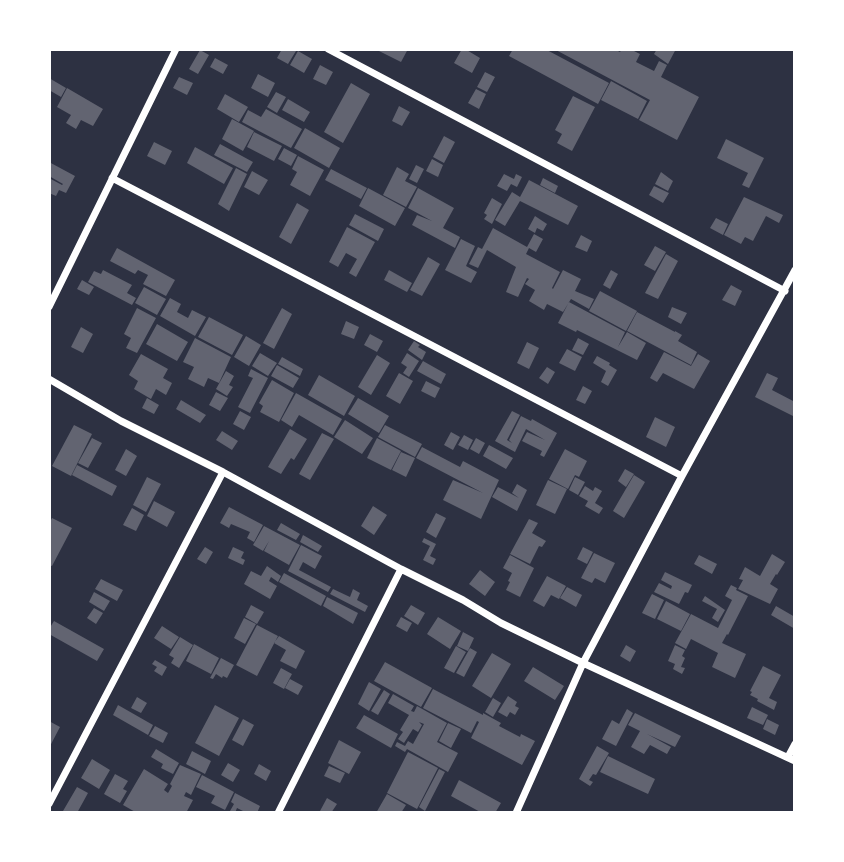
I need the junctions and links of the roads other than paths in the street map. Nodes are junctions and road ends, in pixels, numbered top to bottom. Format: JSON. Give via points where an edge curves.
{"nodes":[{"id":1,"x":176,"y":49,"type":"edge"},
{"id":2,"x":328,"y":49,"type":"edge"},
{"id":3,"x":112,"y":178,"type":"junction"},
{"id":4,"x":795,"y":270,"type":"edge"},
{"id":5,"x":785,"y":291,"type":"junction"},
{"id":6,"x":49,"y":307,"type":"edge"},
{"id":7,"x":49,"y":379,"type":"edge"},
{"id":8,"x":223,"y":472,"type":"junction"},
{"id":9,"x":682,"y":477,"type":"junction"},
{"id":10,"x":401,"y":569,"type":"junction"},
{"id":11,"x":583,"y":663,"type":"junction"},
{"id":12,"x":795,"y":744,"type":"edge"},
{"id":13,"x":792,"y":759,"type":"edge"},
{"id":14,"x":49,"y":804,"type":"edge"},
{"id":15,"x":278,"y":813,"type":"edge"},
{"id":16,"x":516,"y":813,"type":"edge"}],
"edges":[{"from":1,"to":3,"type":"street"},
{"from":2,"to":5,"type":"street"},
{"from":3,"to":6,"type":"street"},
{"from":3,"to":9,"type":"street"},
{"from":4,"to":5,"type":"street"},
{"from":5,"to":9,"type":"street"},
{"from":7,"to":8,"type":"street"},
{"from":8,"to":10,"type":"street"},
{"from":8,"to":14,"type":"street"},
{"from":9,"to":11,"type":"street"},
{"from":10,"to":11,"type":"street"},
{"from":10,"to":15,"type":"street"},
{"from":11,"to":13,"type":"street"},
{"from":11,"to":16,"type":"street"},
{"from":12,"to":13,"type":"street"}]}
